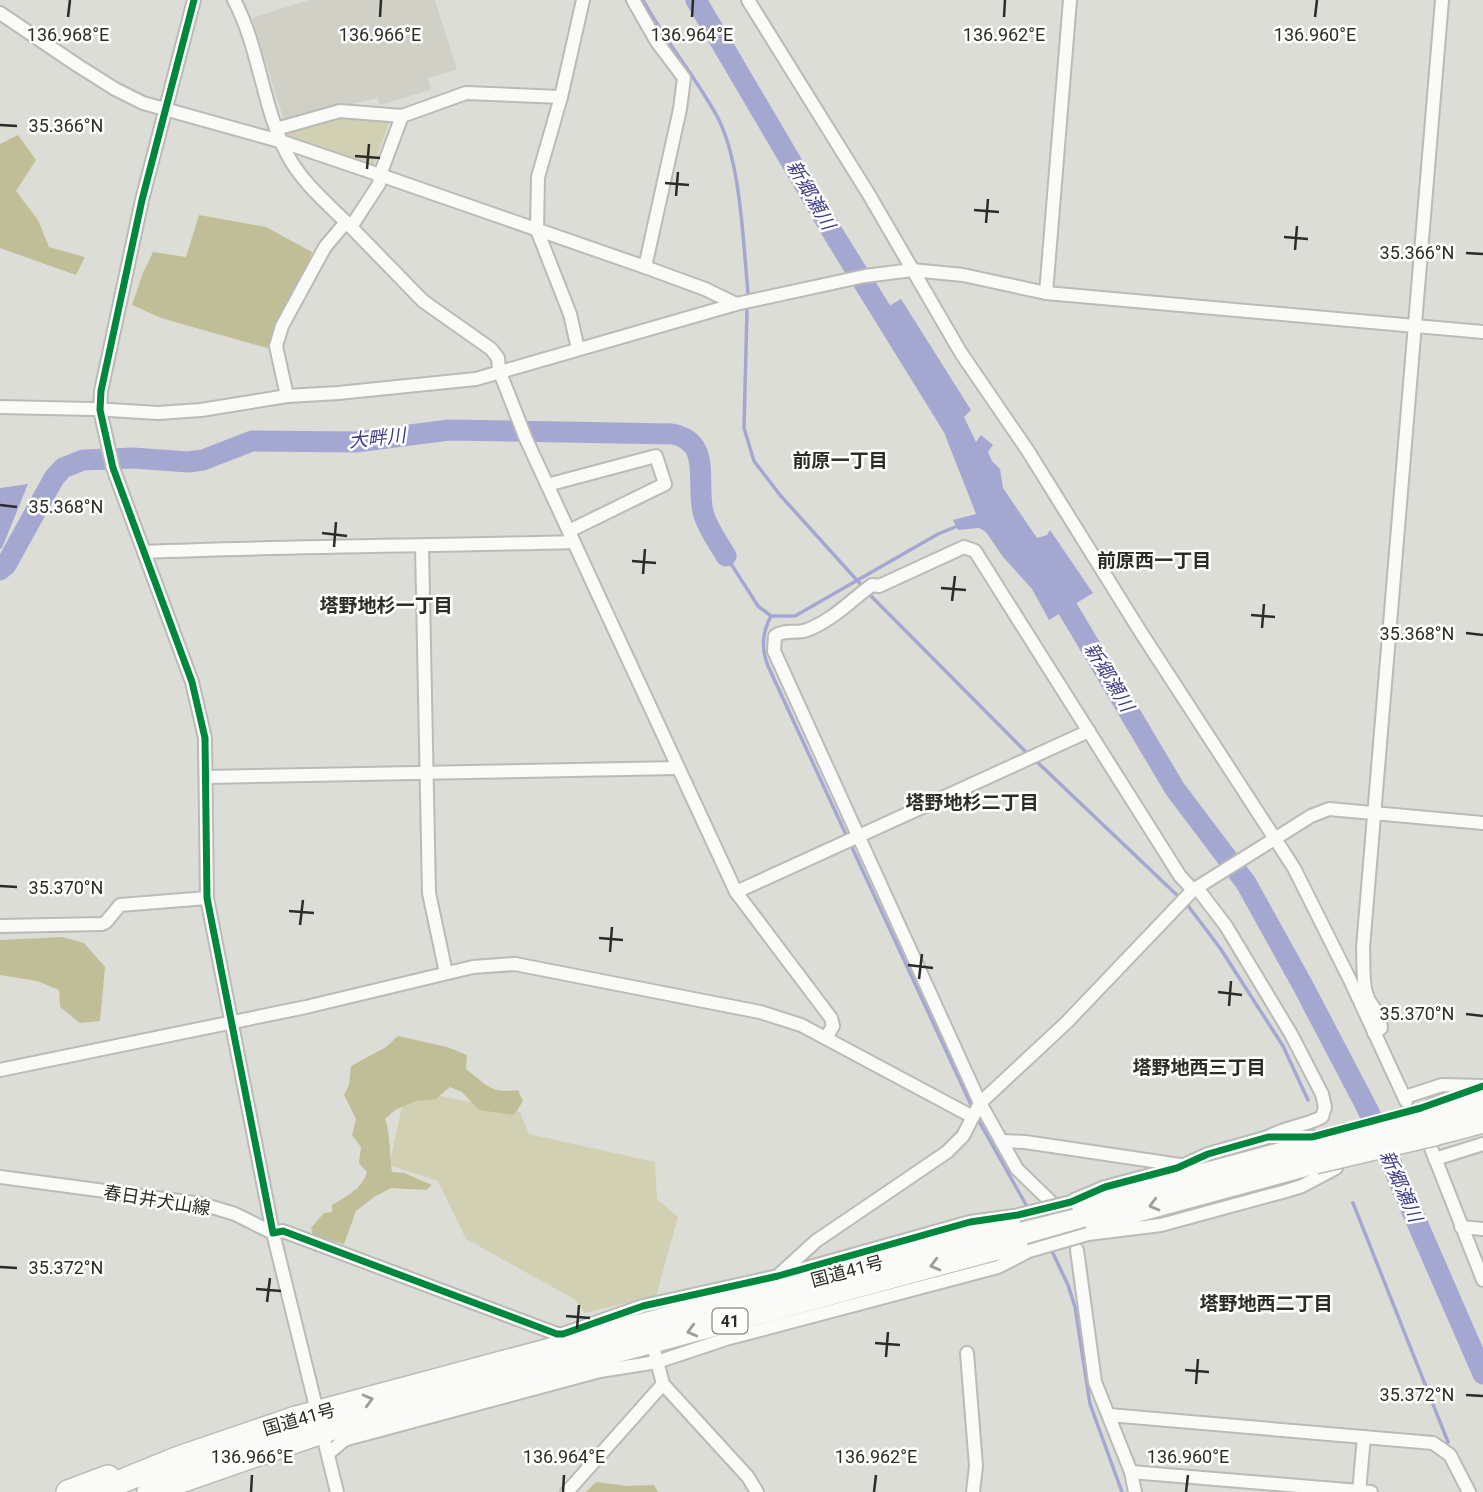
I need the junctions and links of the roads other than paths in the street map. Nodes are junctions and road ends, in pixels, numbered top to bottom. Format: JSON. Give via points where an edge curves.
{"nodes":[{"id":1,"x":194,"y":0,"type":"edge"},
{"id":2,"x":234,"y":0,"type":"edge"},
{"id":3,"x":583,"y":0,"type":"edge"},
{"id":4,"x":633,"y":0,"type":"edge"},
{"id":5,"x":748,"y":0,"type":"edge"},
{"id":6,"x":1070,"y":0,"type":"edge"},
{"id":7,"x":1442,"y":0,"type":"edge"},
{"id":8,"x":0,"y":13,"type":"edge"},
{"id":9,"x":561,"y":97,"type":"junction"},
{"id":10,"x":166,"y":109,"type":"junction"},
{"id":11,"x":402,"y":117,"type":"junction"},
{"id":12,"x":276,"y":128,"type":"junction"},
{"id":13,"x":283,"y":142,"type":"junction"},
{"id":14,"x":380,"y":175,"type":"junction"},
{"id":15,"x":349,"y":224,"type":"junction"},
{"id":16,"x":537,"y":230,"type":"junction"},
{"id":17,"x":645,"y":267,"type":"junction"},
{"id":18,"x":912,"y":270,"type":"junction"},
{"id":19,"x":1046,"y":293,"type":"junction"},
{"id":20,"x":736,"y":304,"type":"junction"},
{"id":21,"x":1415,"y":327,"type":"junction"},
{"id":22,"x":1483,"y":332,"type":"edge"},
{"id":23,"x":578,"y":349,"type":"junction"},
{"id":24,"x":499,"y":370,"type":"junction"},
{"id":25,"x":287,"y":396,"type":"junction"},
{"id":26,"x":0,"y":407,"type":"edge"},
{"id":27,"x":100,"y":410,"type":"junction"},
{"id":28,"x":547,"y":485,"type":"junction"},
{"id":29,"x":571,"y":537,"type":"junction"},
{"id":30,"x":422,"y":546,"type":"junction"},
{"id":31,"x":144,"y":552,"type":"junction"},
{"id":32,"x":1089,"y":731,"type":"junction"},
{"id":33,"x":677,"y":768,"type":"junction"},
{"id":34,"x":426,"y":772,"type":"junction"},
{"id":35,"x":207,"y":777,"type":"junction"},
{"id":36,"x":1373,"y":813,"type":"junction"},
{"id":37,"x":1483,"y":823,"type":"edge"},
{"id":38,"x":858,"y":835,"type":"junction"},
{"id":39,"x":1274,"y":839,"type":"junction"},
{"id":40,"x":1193,"y":891,"type":"junction"},
{"id":41,"x":736,"y":892,"type":"junction"},
{"id":42,"x":207,"y":898,"type":"junction"},
{"id":43,"x":0,"y":926,"type":"edge"},
{"id":44,"x":446,"y":973,"type":"junction"},
{"id":45,"x":231,"y":1022,"type":"junction"},
{"id":46,"x":1374,"y":1033,"type":"junction"},
{"id":47,"x":826,"y":1038,"type":"junction"},
{"id":48,"x":0,"y":1070,"type":"edge"},
{"id":49,"x":1483,"y":1086,"type":"edge"},
{"id":50,"x":1483,"y":1101,"type":"edge"},
{"id":51,"x":980,"y":1103,"type":"junction"},
{"id":52,"x":973,"y":1117,"type":"junction"},
{"id":53,"x":1483,"y":1121,"type":"edge"},
{"id":54,"x":1483,"y":1133,"type":"edge"},
{"id":55,"x":1431,"y":1134,"type":"junction"},
{"id":56,"x":1268,"y":1137,"type":"junction"},
{"id":57,"x":1001,"y":1141,"type":"junction"},
{"id":58,"x":1483,"y":1144,"type":"edge"},
{"id":59,"x":1318,"y":1153,"type":"junction"},
{"id":60,"x":1183,"y":1166,"type":"junction"},
{"id":61,"x":0,"y":1177,"type":"edge"},
{"id":62,"x":1051,"y":1202,"type":"dead end"},
{"id":63,"x":1461,"y":1227,"type":"junction"},
{"id":64,"x":1483,"y":1229,"type":"edge"},
{"id":65,"x":273,"y":1233,"type":"junction"},
{"id":66,"x":1077,"y":1250,"type":"dead end"},
{"id":67,"x":778,"y":1276,"type":"junction"},
{"id":68,"x":1483,"y":1280,"type":"edge"},
{"id":69,"x":967,"y":1353,"type":"dead end"},
{"id":70,"x":655,"y":1356,"type":"junction"},
{"id":71,"x":663,"y":1384,"type":"junction"},
{"id":72,"x":1109,"y":1415,"type":"junction"},
{"id":73,"x":323,"y":1432,"type":"junction"},
{"id":74,"x":1364,"y":1437,"type":"junction"},
{"id":75,"x":179,"y":1458,"type":"junction"},
{"id":76,"x":1131,"y":1472,"type":"junction"},
{"id":77,"x":68,"y":1492,"type":"edge"},
{"id":78,"x":94,"y":1492,"type":"edge"},
{"id":79,"x":149,"y":1492,"type":"edge"},
{"id":80,"x":337,"y":1492,"type":"edge"},
{"id":81,"x":567,"y":1492,"type":"edge"},
{"id":82,"x":757,"y":1492,"type":"edge"},
{"id":83,"x":973,"y":1492,"type":"edge"},
{"id":84,"x":1135,"y":1492,"type":"edge"},
{"id":85,"x":1363,"y":1492,"type":"edge"},
{"id":86,"x":1469,"y":1492,"type":"edge"}],
"edges":[{"from":1,"to":10,"type":"street"},
{"from":2,"to":12,"type":"street","via":[[245,21]]},
{"from":3,"to":9,"type":"street"},
{"from":4,"to":17,"type":"street","via":[[684,78]]},
{"from":5,"to":18,"type":"street"},
{"from":6,"to":19,"type":"street"},
{"from":7,"to":21,"type":"street"},
{"from":8,"to":10,"type":"street","via":[[115,89]]},
{"from":9,"to":11,"type":"street","via":[[466,93]]},
{"from":9,"to":16,"type":"street","via":[[538,177]]},
{"from":10,"to":13,"type":"street"},
{"from":10,"to":27,"type":"street","via":[[117,313]]},
{"from":11,"to":12,"type":"street","via":[[340,111]]},
{"from":11,"to":14,"type":"street"},
{"from":12,"to":13,"type":"street"},
{"from":13,"to":14,"type":"street"},
{"from":13,"to":15,"type":"street","via":[[305,181]]},
{"from":14,"to":15,"type":"street","via":[[379,184]]},
{"from":14,"to":16,"type":"street"},
{"from":15,"to":24,"type":"street","via":[[423,301],[491,349]]},
{"from":15,"to":25,"type":"street","via":[[325,247],[282,326],[276,346]]},
{"from":16,"to":17,"type":"street"},
{"from":16,"to":23,"type":"street","via":[[570,314]]},
{"from":17,"to":20,"type":"street"},
{"from":18,"to":19,"type":"street","via":[[963,275]]},
{"from":18,"to":20,"type":"street"},
{"from":18,"to":39,"type":"street"},
{"from":19,"to":21,"type":"street"},
{"from":20,"to":23,"type":"street"},
{"from":21,"to":22,"type":"street"},
{"from":21,"to":36,"type":"street"},
{"from":23,"to":24,"type":"street"},
{"from":24,"to":25,"type":"street","via":[[476,379]]},
{"from":24,"to":28,"type":"street"},
{"from":25,"to":27,"type":"street","via":[[201,410]]},
{"from":26,"to":27,"type":"street"},
{"from":27,"to":31,"type":"street","via":[[108,452]]},
{"from":28,"to":29,"type":"street"},
{"from":28,"to":29,"type":"street","via":[[656,456],[664,484]]},
{"from":29,"to":30,"type":"street"},
{"from":29,"to":33,"type":"street"},
{"from":30,"to":31,"type":"street"},
{"from":30,"to":34,"type":"street"},
{"from":31,"to":35,"type":"street","via":[[192,682],[205,738]]},
{"from":32,"to":38,"type":"street"},
{"from":32,"to":38,"type":"street","via":[[975,551],[964,547],[879,586],[872,585],[845,609],[804,631],[779,632],[774,651]]},
{"from":32,"to":40,"type":"street"},
{"from":33,"to":34,"type":"street"},
{"from":33,"to":41,"type":"street"},
{"from":34,"to":35,"type":"street"},
{"from":34,"to":44,"type":"street","via":[[429,893]]},
{"from":35,"to":42,"type":"street"},
{"from":36,"to":37,"type":"street"},
{"from":36,"to":39,"type":"street","via":[[1329,809]]},
{"from":36,"to":46,"type":"street","via":[[1363,948],[1366,992],[1380,1013],[1381,1028]]},
{"from":38,"to":41,"type":"street"},
{"from":38,"to":51,"type":"street"},
{"from":39,"to":40,"type":"street"},
{"from":39,"to":46,"type":"street","via":[[1294,868]]},
{"from":40,"to":51,"type":"street","via":[[1067,1022]]},
{"from":40,"to":56,"type":"street","via":[[1226,926],[1292,1034],[1322,1094],[1322,1117]]},
{"from":41,"to":47,"type":"street","via":[[831,1018],[833,1026]]},
{"from":42,"to":43,"type":"street","via":[[120,905],[102,924]]},
{"from":42,"to":45,"type":"street"},
{"from":44,"to":45,"type":"street"},
{"from":44,"to":47,"type":"street","via":[[515,964],[760,1012]]},
{"from":45,"to":48,"type":"street"},
{"from":45,"to":65,"type":"street"},
{"from":46,"to":49,"type":"street","via":[[1406,1099],[1442,1085]]},
{"from":47,"to":52,"type":"street"},
{"from":49,"to":55,"type":"street"},
{"from":50,"to":55,"type":"highway","name":"国道41号","number":"41"},
{"from":51,"to":52,"type":"street"},
{"from":51,"to":57,"type":"street"},
{"from":52,"to":67,"type":"street","via":[[947,1152],[816,1241]]},
{"from":53,"to":55,"type":"highway","name":"国道41号","number":"41"},
{"from":54,"to":55,"type":"street"},
{"from":55,"to":58,"type":"street"},
{"from":55,"to":59,"type":"highway","name":"国道41号","number":"41","bridge":true},
{"from":55,"to":63,"type":"street"},
{"from":56,"to":59,"type":"street"},
{"from":56,"to":60,"type":"street","name":"春日井犬山線"},
{"from":57,"to":60,"type":"street"},
{"from":57,"to":62,"type":"street","via":[[1017,1169]]},
{"from":59,"to":70,"type":"street","bridge":true,"via":[[1302,1186],[1286,1191],[1161,1225],[1088,1234],[1029,1251],[998,1267]]},
{"from":59,"to":73,"type":"highway","name":"国道41号","number":"41"},
{"from":60,"to":67,"type":"street","name":"春日井犬山線","bridge":true,"via":[[1105,1187],[1071,1202],[970,1222]]},
{"from":61,"to":65,"type":"street","name":"春日井犬山線","via":[[202,1204]]},
{"from":63,"to":64,"type":"street"},
{"from":63,"to":68,"type":"street"},
{"from":65,"to":67,"type":"street","name":"春日井犬山線","via":[[283,1231],[557,1334]]},
{"from":65,"to":73,"type":"street"},
{"from":66,"to":72,"type":"street","via":[[1095,1382]]},
{"from":69,"to":83,"type":"street","via":[[976,1466]]},
{"from":70,"to":71,"type":"street"},
{"from":70,"to":73,"type":"street","via":[[347,1439],[334,1450]]},
{"from":71,"to":81,"type":"street"},
{"from":71,"to":82,"type":"street"},
{"from":72,"to":74,"type":"street"},
{"from":72,"to":76,"type":"street"},
{"from":73,"to":75,"type":"highway","name":"国道41号","number":"41","via":[[296,1418]]},
{"from":73,"to":79,"type":"highway","name":"国道41号","number":"41"},
{"from":73,"to":80,"type":"street"},
{"from":74,"to":85,"type":"street"},
{"from":74,"to":86,"type":"street","via":[[1433,1443],[1450,1455]]},
{"from":75,"to":77,"type":"highway","via":[[126,1470]]},
{"from":75,"to":78,"type":"highway","name":"国道41号","number":"41"},
{"from":76,"to":84,"type":"street"},
{"from":76,"to":85,"type":"street"}]}
